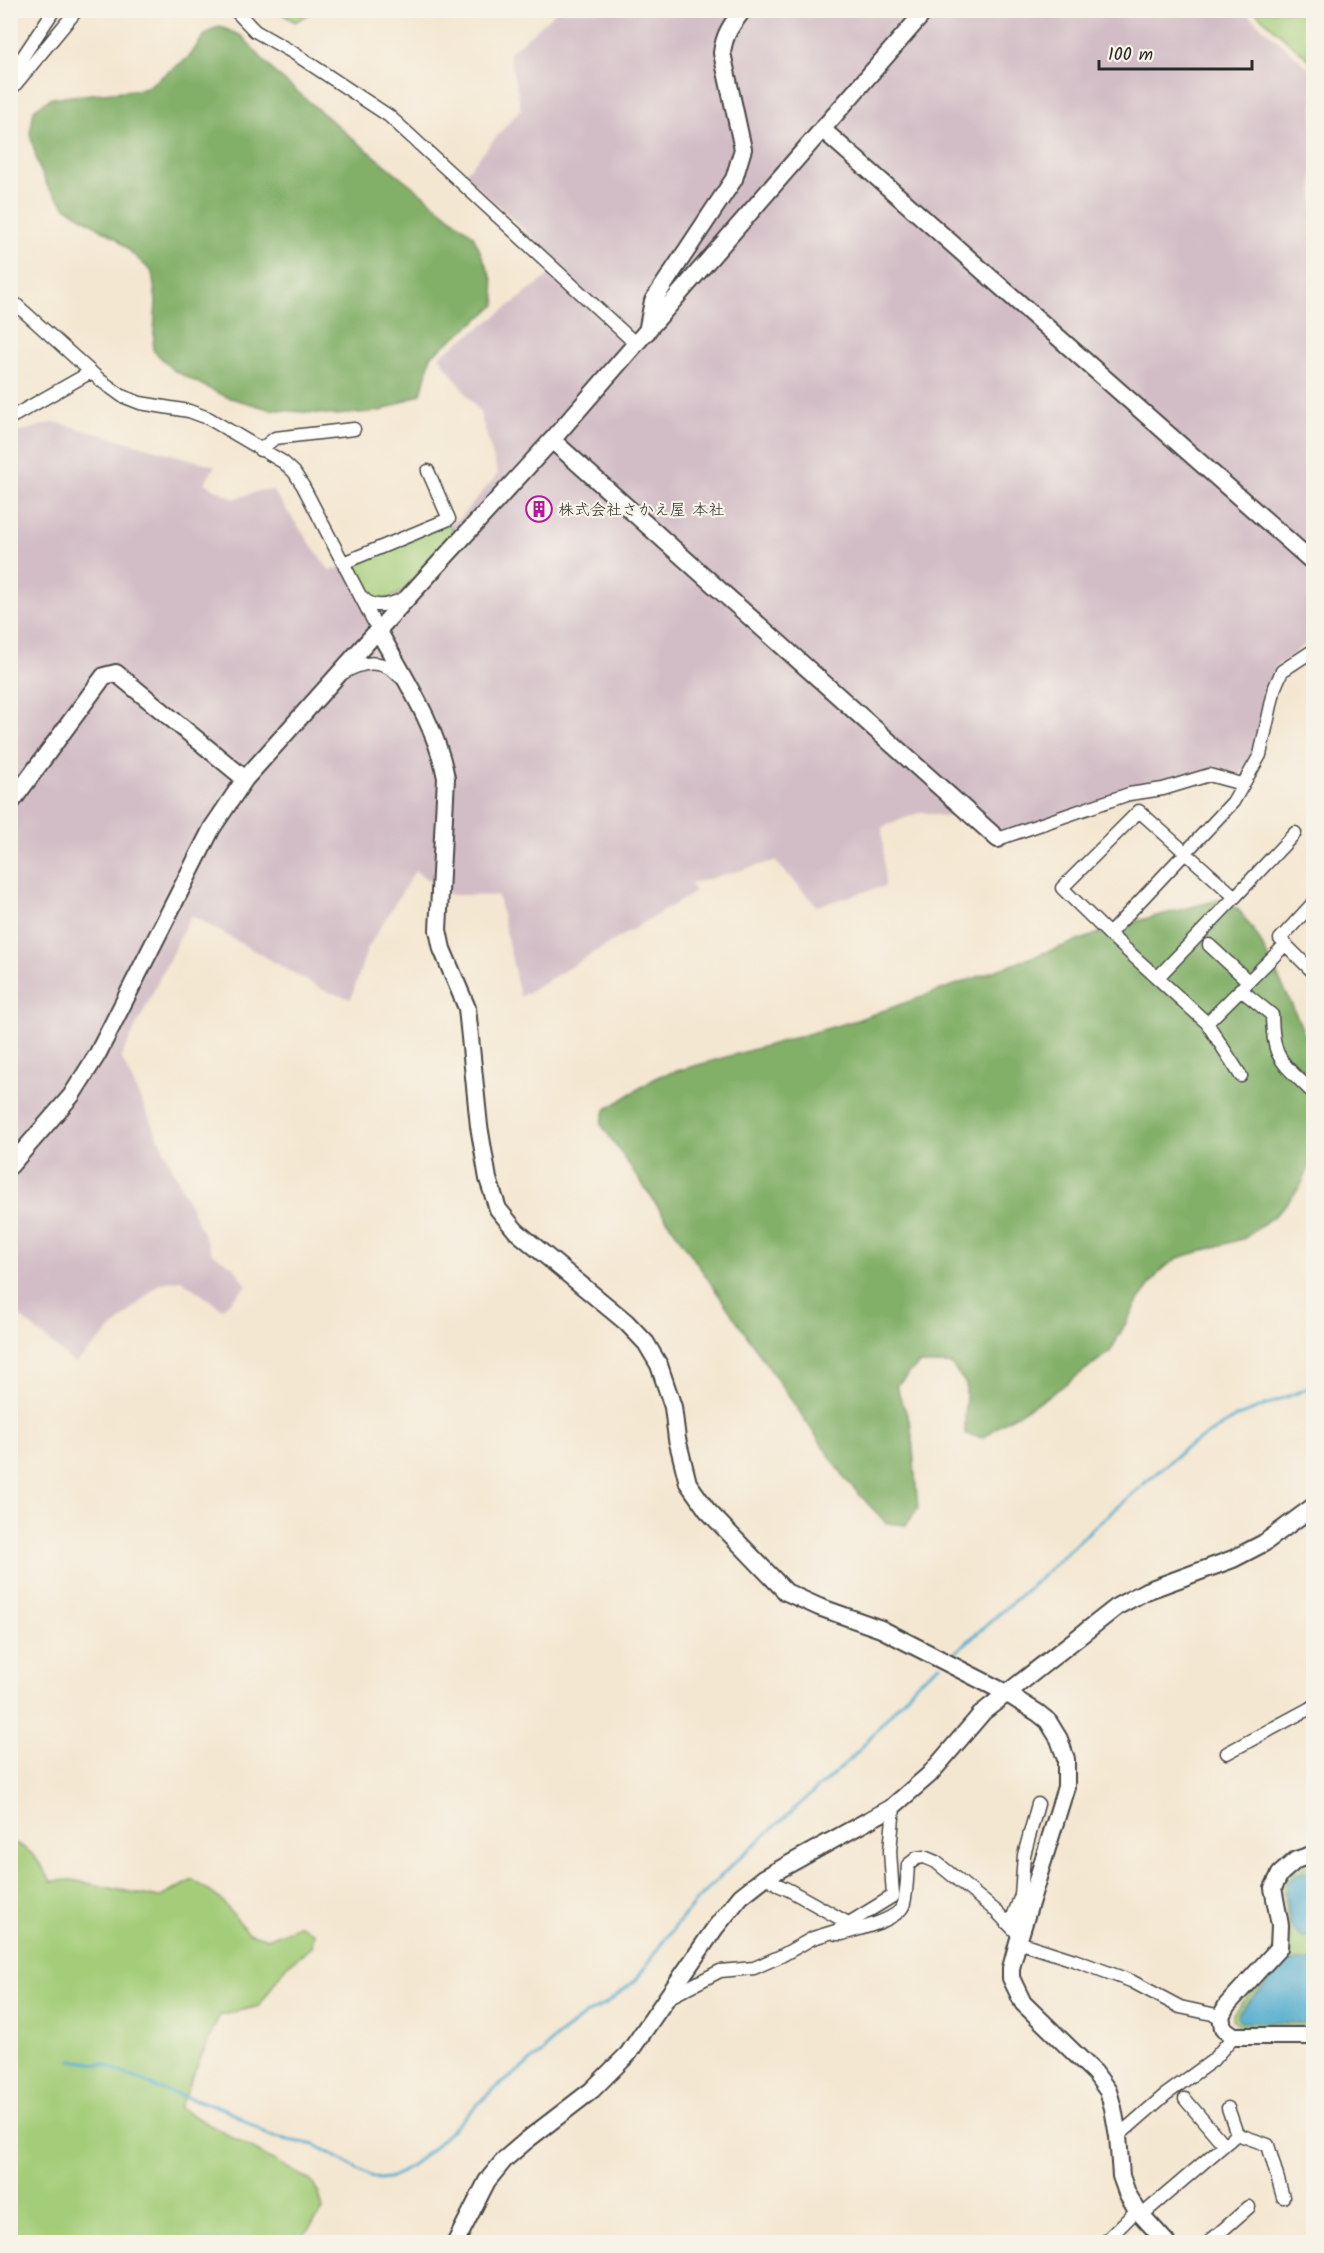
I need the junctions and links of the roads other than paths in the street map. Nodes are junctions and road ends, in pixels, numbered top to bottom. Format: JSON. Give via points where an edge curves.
{"nodes":[{"id":1,"x":54,"y":10,"type":"edge"},
{"id":2,"x":77,"y":10,"type":"edge"},
{"id":3,"x":235,"y":10,"type":"edge"},
{"id":4,"x":743,"y":10,"type":"edge"},
{"id":5,"x":926,"y":10,"type":"edge"},
{"id":6,"x":10,"y":76,"type":"edge"},
{"id":7,"x":10,"y":91,"type":"edge"},
{"id":8,"x":822,"y":129,"type":"junction"},
{"id":9,"x":10,"y":298,"type":"edge"},
{"id":10,"x":642,"y":338,"type":"junction"},
{"id":11,"x":91,"y":372,"type":"junction"},
{"id":12,"x":10,"y":418,"type":"edge"},
{"id":13,"x":354,"y":429,"type":"dead end"},
{"id":14,"x":552,"y":440,"type":"junction"},
{"id":15,"x":260,"y":450,"type":"junction"},
{"id":16,"x":428,"y":471,"type":"dead end"},
{"id":17,"x":343,"y":563,"type":"junction"},
{"id":18,"x":1314,"y":563,"type":"edge"},
{"id":19,"x":359,"y":594,"type":"junction"},
{"id":20,"x":410,"y":595,"type":"junction"},
{"id":21,"x":378,"y":630,"type":"junction"},
{"id":22,"x":1314,"y":650,"type":"edge"},
{"id":23,"x":336,"y":677,"type":"junction"},
{"id":24,"x":408,"y":687,"type":"junction"},
{"id":25,"x":245,"y":779,"type":"junction"},
{"id":26,"x":1242,"y":784,"type":"junction"},
{"id":27,"x":10,"y":804,"type":"edge"},
{"id":28,"x":1295,"y":833,"type":"dead end"},
{"id":29,"x":998,"y":839,"type":"joint"},
{"id":30,"x":1186,"y":853,"type":"junction"},
{"id":31,"x":1235,"y":897,"type":"junction"},
{"id":32,"x":1314,"y":902,"type":"edge"},
{"id":33,"x":1109,"y":934,"type":"junction"},
{"id":34,"x":1209,"y":945,"type":"dead end"},
{"id":35,"x":1285,"y":945,"type":"junction"},
{"id":36,"x":1314,"y":973,"type":"edge"},
{"id":37,"x":1158,"y":977,"type":"junction"},
{"id":38,"x":1244,"y":985,"type":"junction"},
{"id":39,"x":1207,"y":1023,"type":"junction"},
{"id":40,"x":1241,"y":1076,"type":"dead end"},
{"id":41,"x":1310,"y":1090,"type":"dead end"},
{"id":42,"x":10,"y":1166,"type":"edge"},
{"id":43,"x":1314,"y":1506,"type":"edge"},
{"id":44,"x":1006,"y":1693,"type":"junction"},
{"id":45,"x":1314,"y":1706,"type":"edge"},
{"id":46,"x":1227,"y":1753,"type":"dead end"},
{"id":47,"x":1038,"y":1804,"type":"dead end"},
{"id":48,"x":894,"y":1806,"type":"junction"},
{"id":49,"x":1314,"y":1854,"type":"edge"},
{"id":50,"x":767,"y":1877,"type":"junction"},
{"id":51,"x":848,"y":1923,"type":"junction"},
{"id":52,"x":1016,"y":1934,"type":"junction"},
{"id":53,"x":823,"y":1935,"type":"junction"},
{"id":54,"x":668,"y":1998,"type":"junction"},
{"id":55,"x":1221,"y":2016,"type":"junction"},
{"id":56,"x":1234,"y":2036,"type":"junction"},
{"id":57,"x":1314,"y":2036,"type":"edge"},
{"id":58,"x":1185,"y":2099,"type":"dead end"},
{"id":59,"x":1228,"y":2108,"type":"dead end"},
{"id":60,"x":1237,"y":2134,"type":"junction"},
{"id":61,"x":1118,"y":2136,"type":"junction"},
{"id":62,"x":1224,"y":2145,"type":"junction"},
{"id":63,"x":1282,"y":2197,"type":"dead end"},
{"id":64,"x":1249,"y":2207,"type":"dead end"},
{"id":65,"x":1140,"y":2212,"type":"junction"},
{"id":66,"x":456,"y":2242,"type":"edge"},
{"id":67,"x":1105,"y":2242,"type":"edge"},
{"id":68,"x":1166,"y":2242,"type":"edge"},
{"id":69,"x":1209,"y":2242,"type":"edge"}],
"edges":[{"from":1,"to":6,"type":"street"},
{"from":2,"to":7,"type":"street"},
{"from":3,"to":10,"type":"street","via":[[255,31],[389,116]]},
{"from":4,"to":10,"type":"street","via":[[730,25],[722,54],[743,149],[734,179],[653,301]]},
{"from":5,"to":8,"type":"street"},
{"from":8,"to":10,"type":"street"},
{"from":8,"to":18,"type":"street"},
{"from":9,"to":11,"type":"street"},
{"from":10,"to":14,"type":"street"},
{"from":11,"to":12,"type":"street"},
{"from":11,"to":15,"type":"street","via":[[122,396],[208,418]]},
{"from":13,"to":15,"type":"street","via":[[274,438]]},
{"from":14,"to":20,"type":"street"},
{"from":14,"to":29,"type":"street"},
{"from":15,"to":17,"type":"street","via":[[294,472]]},
{"from":16,"to":17,"type":"street","via":[[449,519]]},
{"from":17,"to":19,"type":"street"},
{"from":19,"to":20,"type":"street","via":[[366,601],[381,605]]},
{"from":19,"to":21,"type":"street"},
{"from":20,"to":21,"type":"street"},
{"from":21,"to":23,"type":"street"},
{"from":21,"to":24,"type":"street"},
{"from":22,"to":26,"type":"street","via":[[1282,671],[1260,755]]},
{"from":23,"to":24,"type":"street","via":[[357,666],[381,663],[395,670]]},
{"from":23,"to":25,"type":"street"},
{"from":24,"to":44,"type":"street","via":[[437,740],[443,760],[446,778],[438,930],[467,1008],[479,1126],[488,1179],[498,1209],[516,1231],[646,1343],[659,1365],[673,1407],[676,1439],[688,1483],[706,1510],[786,1592],[880,1629]]},
{"from":25,"to":27,"type":"street","via":[[116,673],[104,676]]},
{"from":25,"to":42,"type":"street","via":[[212,828],[97,1055],[71,1096]]},
{"from":26,"to":29,"type":"street","via":[[1209,775],[1129,794]]},
{"from":26,"to":30,"type":"street","via":[[1233,802]]},
{"from":28,"to":31,"type":"street"},
{"from":30,"to":31,"type":"street"},
{"from":30,"to":33,"type":"street"},
{"from":30,"to":33,"type":"street","via":[[1139,811],[1062,888]]},
{"from":31,"to":37,"type":"street"},
{"from":32,"to":35,"type":"street","via":[[1280,939]]},
{"from":33,"to":37,"type":"street"},
{"from":34,"to":38,"type":"street"},
{"from":35,"to":36,"type":"street"},
{"from":35,"to":38,"type":"street"},
{"from":37,"to":39,"type":"street"},
{"from":38,"to":39,"type":"street"},
{"from":38,"to":41,"type":"street","via":[[1272,1015],[1273,1043],[1280,1061]]},
{"from":39,"to":40,"type":"street"},
{"from":43,"to":44,"type":"street","via":[[1264,1543],[1233,1559],[1146,1591],[1118,1606]]},
{"from":44,"to":48,"type":"street","via":[[983,1712],[929,1775]]},
{"from":44,"to":52,"type":"street","via":[[1048,1721],[1059,1739],[1067,1770],[1066,1787]]},
{"from":45,"to":46,"type":"street"},
{"from":47,"to":52,"type":"street","via":[[1024,1855]]},
{"from":48,"to":50,"type":"street"},
{"from":48,"to":51,"type":"street","via":[[890,1851],[893,1896]]},
{"from":49,"to":55,"type":"street","via":[[1296,1860],[1280,1874],[1273,1888],[1280,1925],[1279,1948]]},
{"from":50,"to":51,"type":"street"},
{"from":50,"to":54,"type":"street","via":[[730,1908]]},
{"from":51,"to":53,"type":"street"},
{"from":52,"to":53,"type":"street","via":[[997,1912],[936,1862],[924,1857],[908,1865],[900,1911],[842,1934]]},
{"from":52,"to":55,"type":"street","via":[[1131,1981],[1180,2007]]},
{"from":52,"to":61,"type":"street","via":[[1011,1968],[1016,1992],[1108,2091]]},
{"from":53,"to":54,"type":"street","via":[[753,1968],[720,1971]]},
{"from":54,"to":66,"type":"street","via":[[609,2074],[527,2140],[493,2174]]},
{"from":55,"to":56,"type":"street","via":[[1223,2028]]},
{"from":56,"to":57,"type":"street"},
{"from":56,"to":61,"type":"street","via":[[1212,2061]]},
{"from":58,"to":62,"type":"street"},
{"from":59,"to":60,"type":"street"},
{"from":60,"to":62,"type":"street"},
{"from":60,"to":63,"type":"street","via":[[1268,2145]]},
{"from":61,"to":65,"type":"street","via":[[1121,2176],[1126,2193]]},
{"from":62,"to":65,"type":"street"},
{"from":64,"to":69,"type":"street"},
{"from":65,"to":67,"type":"street"},
{"from":65,"to":68,"type":"street"}]}
